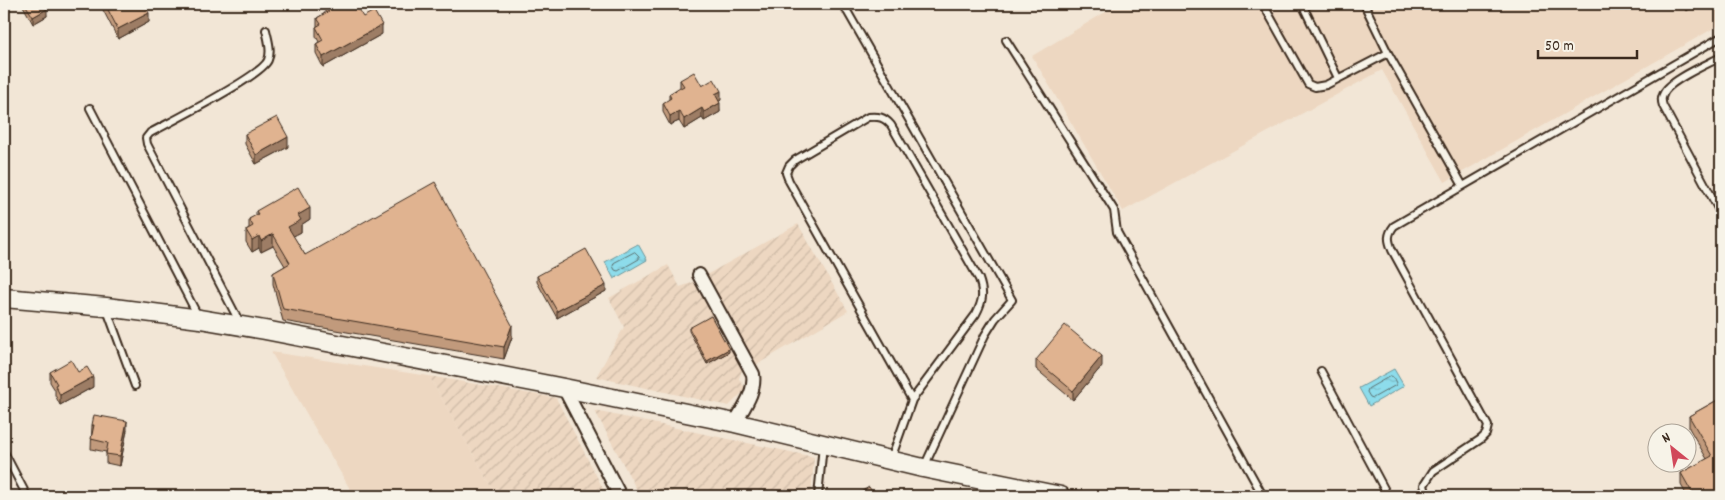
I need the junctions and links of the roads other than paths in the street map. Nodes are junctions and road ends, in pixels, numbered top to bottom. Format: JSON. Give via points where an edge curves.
{"nodes":[{"id":1,"x":843,"y":4,"type":"edge"},
{"id":2,"x":1263,"y":4,"type":"edge"},
{"id":3,"x":1302,"y":4,"type":"edge"},
{"id":4,"x":1364,"y":4,"type":"edge"},
{"id":5,"x":266,"y":30,"type":"dead end"},
{"id":6,"x":1721,"y":38,"type":"edge"},
{"id":7,"x":1006,"y":40,"type":"dead end"},
{"id":8,"x":1388,"y":52,"type":"junction"},
{"id":9,"x":1721,"y":57,"type":"edge"},
{"id":10,"x":1338,"y":78,"type":"junction"},
{"id":11,"x":90,"y":108,"type":"dead end"},
{"id":12,"x":1463,"y":186,"type":"junction"},
{"id":13,"x":1721,"y":214,"type":"edge"},
{"id":14,"x":699,"y":275,"type":"dead end"},
{"id":15,"x":4,"y":298,"type":"edge"},
{"id":16,"x":106,"y":307,"type":"junction"},
{"id":17,"x":200,"y":319,"type":"junction"},
{"id":18,"x":242,"y":326,"type":"junction"},
{"id":19,"x":1320,"y":371,"type":"dead end"},
{"id":20,"x":135,"y":386,"type":"dead end"},
{"id":21,"x":564,"y":388,"type":"junction"},
{"id":22,"x":912,"y":400,"type":"junction"},
{"id":23,"x":735,"y":423,"type":"junction"},
{"id":24,"x":823,"y":444,"type":"junction"},
{"id":25,"x":4,"y":452,"type":"edge"},
{"id":26,"x":890,"y":460,"type":"junction"},
{"id":27,"x":924,"y":468,"type":"junction"},
{"id":28,"x":27,"y":496,"type":"edge"},
{"id":29,"x":620,"y":496,"type":"edge"},
{"id":30,"x":818,"y":496,"type":"edge"},
{"id":31,"x":1062,"y":496,"type":"edge"},
{"id":32,"x":1263,"y":496,"type":"edge"},
{"id":33,"x":1388,"y":496,"type":"edge"},
{"id":34,"x":1427,"y":496,"type":"edge"}],
"edges":[{"from":1,"to":27,"type":"lane","via":[[1012,300],[985,335]]},
{"from":2,"to":10,"type":"lane","via":[[1308,84],[1316,87]]},
{"from":3,"to":10,"type":"lane"},
{"from":4,"to":8,"type":"lane"},
{"from":5,"to":18,"type":"lane","via":[[270,58],[266,66],[150,132],[146,138]]},
{"from":6,"to":12,"type":"lane"},
{"from":7,"to":32,"type":"lane","via":[[1114,210],[1117,232]]},
{"from":8,"to":10,"type":"lane"},
{"from":8,"to":12,"type":"lane"},
{"from":9,"to":13,"type":"lane","via":[[1670,85],[1662,95],[1662,101]]},
{"from":11,"to":17,"type":"lane"},
{"from":12,"to":34,"type":"lane","via":[[1394,226],[1388,240],[1488,426],[1481,440],[1433,471],[1424,485]]},
{"from":14,"to":23,"type":"street","via":[[753,374],[752,393]]},
{"from":15,"to":16,"type":"main road"},
{"from":16,"to":17,"type":"main road"},
{"from":16,"to":20,"type":"lane"},
{"from":17,"to":18,"type":"main road"},
{"from":18,"to":21,"type":"main road"},
{"from":19,"to":33,"type":"lane"},
{"from":21,"to":23,"type":"main road"},
{"from":21,"to":29,"type":"street"},
{"from":22,"to":22,"type":"lane","via":[[976,314],[982,303],[983,291],[891,125],[877,116],[868,117],[795,160],[786,173]]},
{"from":22,"to":26,"type":"lane"},
{"from":23,"to":24,"type":"main road"},
{"from":24,"to":26,"type":"main road"},
{"from":24,"to":30,"type":"lane"},
{"from":25,"to":28,"type":"lane"},
{"from":26,"to":27,"type":"main road"},
{"from":27,"to":31,"type":"main road"}]}
